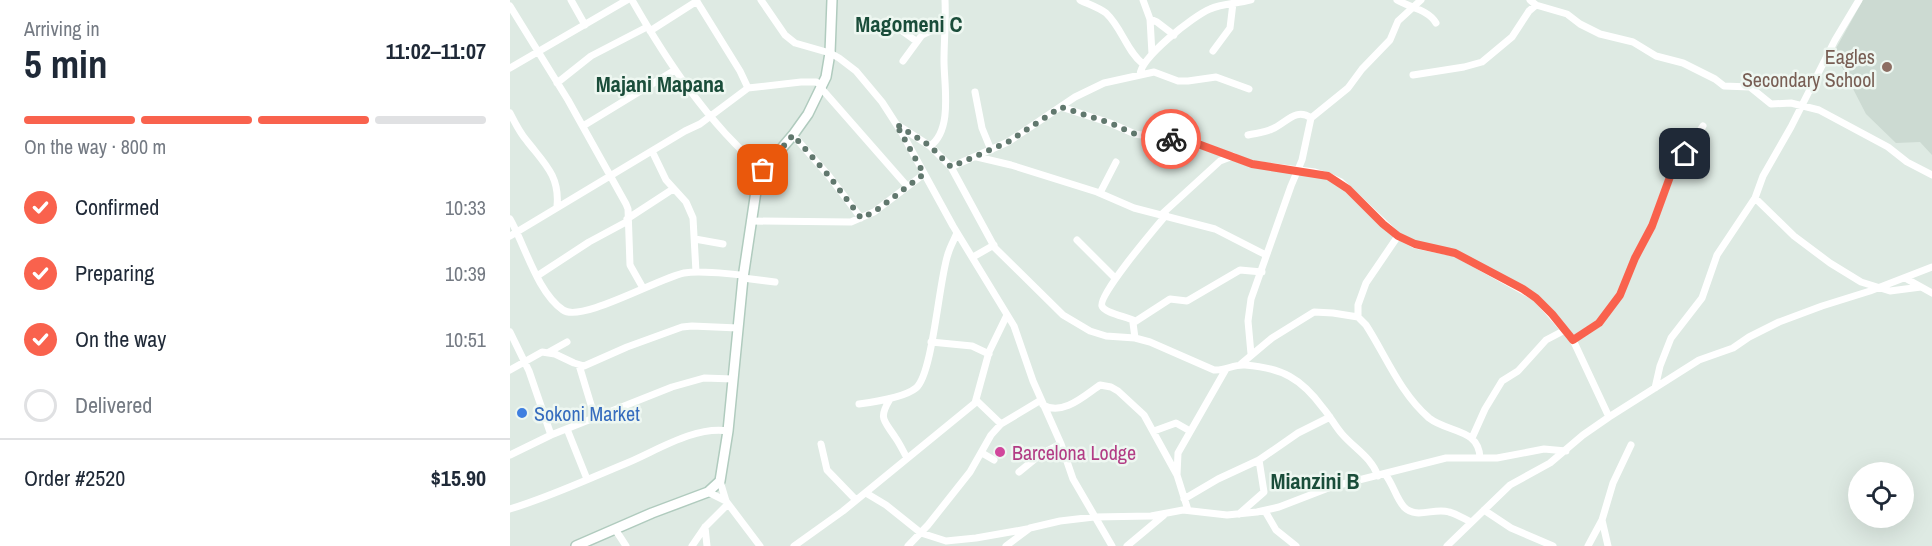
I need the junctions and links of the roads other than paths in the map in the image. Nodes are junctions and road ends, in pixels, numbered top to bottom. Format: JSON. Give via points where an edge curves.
{"nodes":[{"id":1,"x":571,"y":0,"type":"edge"},
{"id":2,"x":627,"y":0,"type":"edge"},
{"id":3,"x":632,"y":0,"type":"edge"},
{"id":4,"x":761,"y":0,"type":"edge"},
{"id":5,"x":832,"y":0,"type":"edge"},
{"id":6,"x":945,"y":0,"type":"edge"},
{"id":7,"x":1143,"y":0,"type":"edge"},
{"id":8,"x":1251,"y":0,"type":"edge"},
{"id":9,"x":1397,"y":0,"type":"edge"},
{"id":10,"x":1421,"y":0,"type":"edge"},
{"id":11,"x":1859,"y":0,"type":"edge"},
{"id":12,"x":696,"y":1,"type":"edge"},
{"id":13,"x":1086,"y":1,"type":"edge"},
{"id":14,"x":1533,"y":2,"type":"edge"},
{"id":15,"x":1233,"y":3,"type":"junction"},
{"id":16,"x":510,"y":6,"type":"edge"},
{"id":17,"x":1413,"y":7,"type":"junction"},
{"id":18,"x":1150,"y":19,"type":"junction"},
{"id":19,"x":1436,"y":23,"type":"dead end"},
{"id":20,"x":945,"y":24,"type":"junction"},
{"id":21,"x":585,"y":25,"type":"junction"},
{"id":22,"x":898,"y":28,"type":"dead end"},
{"id":23,"x":649,"y":29,"type":"junction"},
{"id":24,"x":1174,"y":35,"type":"junction"},
{"id":25,"x":916,"y":41,"type":"junction"},
{"id":26,"x":1213,"y":51,"type":"dead end"},
{"id":27,"x":537,"y":52,"type":"junction"},
{"id":28,"x":830,"y":53,"type":"junction"},
{"id":29,"x":1152,"y":54,"type":"junction"},
{"id":30,"x":903,"y":61,"type":"dead end"},
{"id":31,"x":1143,"y":64,"type":"junction"},
{"id":32,"x":510,"y":68,"type":"edge"},
{"id":33,"x":675,"y":70,"type":"junction"},
{"id":34,"x":1140,"y":75,"type":"junction"},
{"id":35,"x":1413,"y":75,"type":"dead end"},
{"id":36,"x":557,"y":82,"type":"junction"},
{"id":37,"x":822,"y":87,"type":"junction"},
{"id":38,"x":748,"y":88,"type":"junction"},
{"id":39,"x":1249,"y":89,"type":"dead end"},
{"id":40,"x":975,"y":92,"type":"dead end"},
{"id":41,"x":1803,"y":106,"type":"junction"},
{"id":42,"x":1061,"y":107,"type":"junction"},
{"id":43,"x":510,"y":113,"type":"edge"},
{"id":44,"x":710,"y":116,"type":"junction"},
{"id":45,"x":1311,"y":118,"type":"junction"},
{"id":46,"x":896,"y":124,"type":"junction"},
{"id":47,"x":583,"y":126,"type":"junction"},
{"id":48,"x":1703,"y":126,"type":"dead end"},
{"id":49,"x":793,"y":135,"type":"junction"},
{"id":50,"x":1248,"y":135,"type":"dead end"},
{"id":51,"x":930,"y":146,"type":"junction"},
{"id":52,"x":992,"y":150,"type":"junction"},
{"id":53,"x":652,"y":151,"type":"junction"},
{"id":54,"x":1233,"y":156,"type":"junction"},
{"id":55,"x":977,"y":157,"type":"junction"},
{"id":56,"x":1116,"y":162,"type":"dead end"},
{"id":57,"x":951,"y":167,"type":"junction"},
{"id":58,"x":763,"y":170,"type":"junction"},
{"id":59,"x":1298,"y":170,"type":"junction"},
{"id":60,"x":924,"y":174,"type":"junction"},
{"id":61,"x":1932,"y":175,"type":"edge"},
{"id":62,"x":610,"y":177,"type":"junction"},
{"id":63,"x":907,"y":186,"type":"junction"},
{"id":64,"x":673,"y":189,"type":"junction"},
{"id":65,"x":1100,"y":193,"type":"junction"},
{"id":66,"x":1755,"y":198,"type":"junction"},
{"id":67,"x":557,"y":206,"type":"junction"},
{"id":68,"x":1164,"y":215,"type":"junction"},
{"id":69,"x":861,"y":218,"type":"junction"},
{"id":70,"x":510,"y":219,"type":"edge"},
{"id":71,"x":628,"y":220,"type":"junction"},
{"id":72,"x":751,"y":221,"type":"junction"},
{"id":73,"x":517,"y":232,"type":"junction"},
{"id":74,"x":957,"y":233,"type":"junction"},
{"id":75,"x":510,"y":236,"type":"edge"},
{"id":76,"x":1398,"y":236,"type":"junction"},
{"id":77,"x":695,"y":239,"type":"junction"},
{"id":78,"x":1077,"y":240,"type":"dead end"},
{"id":79,"x":723,"y":244,"type":"dead end"},
{"id":80,"x":994,"y":245,"type":"junction"},
{"id":81,"x":1266,"y":255,"type":"junction"},
{"id":82,"x":973,"y":257,"type":"junction"},
{"id":83,"x":1932,"y":267,"type":"edge"},
{"id":84,"x":696,"y":272,"type":"junction"},
{"id":85,"x":1262,"y":272,"type":"junction"},
{"id":86,"x":537,"y":276,"type":"junction"},
{"id":87,"x":744,"y":277,"type":"junction"},
{"id":88,"x":1115,"y":278,"type":"junction"},
{"id":89,"x":1905,"y":278,"type":"junction"},
{"id":90,"x":775,"y":282,"type":"dead end"},
{"id":91,"x":1921,"y":287,"type":"junction"},
{"id":92,"x":643,"y":288,"type":"junction"},
{"id":93,"x":1878,"y":288,"type":"junction"},
{"id":94,"x":1932,"y":293,"type":"edge"},
{"id":95,"x":1007,"y":315,"type":"junction"},
{"id":96,"x":1358,"y":317,"type":"junction"},
{"id":97,"x":1135,"y":321,"type":"junction"},
{"id":98,"x":738,"y":327,"type":"junction"},
{"id":99,"x":1565,"y":330,"type":"junction"},
{"id":100,"x":510,"y":332,"type":"edge"},
{"id":101,"x":1136,"y":338,"type":"junction"},
{"id":102,"x":1573,"y":340,"type":"junction"},
{"id":103,"x":567,"y":342,"type":"dead end"},
{"id":104,"x":932,"y":342,"type":"junction"},
{"id":105,"x":549,"y":352,"type":"junction"},
{"id":106,"x":989,"y":354,"type":"junction"},
{"id":107,"x":1251,"y":354,"type":"junction"},
{"id":108,"x":525,"y":360,"type":"junction"},
{"id":109,"x":1241,"y":364,"type":"junction"},
{"id":110,"x":579,"y":365,"type":"junction"},
{"id":111,"x":1226,"y":369,"type":"junction"},
{"id":112,"x":510,"y":370,"type":"edge"},
{"id":113,"x":733,"y":379,"type":"junction"},
{"id":114,"x":1655,"y":388,"type":"junction"},
{"id":115,"x":890,"y":399,"type":"junction"},
{"id":116,"x":976,"y":400,"type":"junction"},
{"id":117,"x":1042,"y":402,"type":"junction"},
{"id":118,"x":859,"y":404,"type":"dead end"},
{"id":119,"x":1330,"y":417,"type":"junction"},
{"id":120,"x":1609,"y":417,"type":"junction"},
{"id":121,"x":595,"y":418,"type":"junction"},
{"id":122,"x":1001,"y":424,"type":"junction"},
{"id":123,"x":567,"y":429,"type":"junction"},
{"id":124,"x":728,"y":431,"type":"junction"},
{"id":125,"x":1154,"y":431,"type":"junction"},
{"id":126,"x":1190,"y":431,"type":"junction"},
{"id":127,"x":551,"y":435,"type":"junction"},
{"id":128,"x":1472,"y":438,"type":"junction"},
{"id":129,"x":821,"y":444,"type":"dead end"},
{"id":130,"x":1061,"y":444,"type":"junction"},
{"id":131,"x":1631,"y":445,"type":"dead end"},
{"id":132,"x":1566,"y":451,"type":"junction"},
{"id":133,"x":981,"y":453,"type":"junction"},
{"id":134,"x":510,"y":454,"type":"edge"},
{"id":135,"x":907,"y":458,"type":"junction"},
{"id":136,"x":1480,"y":458,"type":"junction"},
{"id":137,"x":994,"y":460,"type":"dead end"},
{"id":138,"x":1259,"y":460,"type":"junction"},
{"id":139,"x":1019,"y":472,"type":"dead end"},
{"id":140,"x":1177,"y":475,"type":"junction"},
{"id":141,"x":1382,"y":475,"type":"junction"},
{"id":142,"x":587,"y":479,"type":"junction"},
{"id":143,"x":720,"y":481,"type":"junction"},
{"id":144,"x":708,"y":492,"type":"junction"},
{"id":145,"x":866,"y":493,"type":"junction"},
{"id":146,"x":1184,"y":499,"type":"junction"},
{"id":147,"x":856,"y":500,"type":"junction"},
{"id":148,"x":727,"y":502,"type":"junction"},
{"id":149,"x":510,"y":509,"type":"edge"},
{"id":150,"x":1188,"y":510,"type":"junction"},
{"id":151,"x":1484,"y":510,"type":"junction"},
{"id":152,"x":1265,"y":511,"type":"junction"},
{"id":153,"x":1165,"y":514,"type":"junction"},
{"id":154,"x":1239,"y":514,"type":"junction"},
{"id":155,"x":1095,"y":517,"type":"junction"},
{"id":156,"x":1602,"y":520,"type":"junction"},
{"id":157,"x":1471,"y":522,"type":"junction"},
{"id":158,"x":705,"y":527,"type":"junction"},
{"id":159,"x":1030,"y":528,"type":"junction"},
{"id":160,"x":615,"y":529,"type":"junction"},
{"id":161,"x":921,"y":533,"type":"junction"},
{"id":162,"x":576,"y":546,"type":"edge"},
{"id":163,"x":626,"y":546,"type":"edge"},
{"id":164,"x":692,"y":546,"type":"edge"},
{"id":165,"x":707,"y":546,"type":"edge"},
{"id":166,"x":760,"y":546,"type":"edge"},
{"id":167,"x":794,"y":546,"type":"edge"},
{"id":168,"x":908,"y":546,"type":"edge"},
{"id":169,"x":1006,"y":546,"type":"edge"},
{"id":170,"x":1112,"y":546,"type":"edge"},
{"id":171,"x":1127,"y":546,"type":"edge"},
{"id":172,"x":1296,"y":546,"type":"edge"},
{"id":173,"x":1447,"y":546,"type":"edge"},
{"id":174,"x":1553,"y":546,"type":"edge"},
{"id":175,"x":1588,"y":546,"type":"edge"},
{"id":176,"x":1608,"y":546,"type":"edge"}],
"edges":[{"from":1,"to":21,"type":"street"},
{"from":2,"to":21,"type":"street"},
{"from":3,"to":23,"type":"street"},
{"from":4,"to":28,"type":"street","via":[[795,43]]},
{"from":5,"to":28,"type":"main road"},
{"from":6,"to":20,"type":"street"},
{"from":7,"to":18,"type":"street"},
{"from":8,"to":15,"type":"street"},
{"from":9,"to":17,"type":"street"},
{"from":10,"to":17,"type":"street"},
{"from":11,"to":41,"type":"street"},
{"from":12,"to":23,"type":"street"},
{"from":12,"to":38,"type":"street"},
{"from":13,"to":31,"type":"street","via":[[1110,18],[1131,53]]},
{"from":14,"to":35,"type":"street","via":[[1512,37],[1482,62]]},
{"from":14,"to":41,"type":"street","via":[[1567,14],[1600,34],[1633,42],[1656,56],[1683,63],[1724,86],[1750,87],[1771,104]]},
{"from":15,"to":24,"type":"street","via":[[1207,10]]},
{"from":15,"to":26,"type":"street","via":[[1230,28]]},
{"from":16,"to":27,"type":"street"},
{"from":17,"to":19,"type":"street"},
{"from":17,"to":45,"type":"street","via":[[1348,88]]},
{"from":18,"to":24,"type":"street"},
{"from":18,"to":29,"type":"street"},
{"from":20,"to":25,"type":"street","via":[[925,32]]},
{"from":20,"to":51,"type":"street","via":[[946,103],[939,135]]},
{"from":21,"to":27,"type":"street"},
{"from":22,"to":25,"type":"street"},
{"from":23,"to":33,"type":"street"},
{"from":23,"to":36,"type":"street","via":[[591,56]]},
{"from":24,"to":29,"type":"street"},
{"from":25,"to":30,"type":"street"},
{"from":27,"to":32,"type":"street"},
{"from":27,"to":36,"type":"street"},
{"from":28,"to":37,"type":"main road"},
{"from":28,"to":46,"type":"street","via":[[856,71]]},
{"from":29,"to":31,"type":"street"},
{"from":31,"to":34,"type":"street"},
{"from":33,"to":44,"type":"street"},
{"from":33,"to":47,"type":"street"},
{"from":34,"to":39,"type":"street","via":[[1160,73],[1178,81],[1213,77]]},
{"from":34,"to":42,"type":"street","via":[[1094,87]]},
{"from":36,"to":47,"type":"street"},
{"from":37,"to":38,"type":"street","via":[[816,82],[801,82]]},
{"from":37,"to":49,"type":"main road"},
{"from":37,"to":63,"type":"street"},
{"from":38,"to":44,"type":"street"},
{"from":40,"to":52,"type":"street","via":[[982,128]]},
{"from":41,"to":61,"type":"street","via":[[1862,132]]},
{"from":41,"to":66,"type":"street","via":[[1762,176]]},
{"from":42,"to":52,"type":"street"},
{"from":42,"to":54,"type":"street","via":[[1135,134],[1198,144]]},
{"from":43,"to":67,"type":"street","via":[[520,133],[552,174],[558,191]]},
{"from":44,"to":53,"type":"street"},
{"from":44,"to":58,"type":"street","via":[[736,147]]},
{"from":45,"to":50,"type":"street","via":[[1296,114],[1273,129]]},
{"from":45,"to":59,"type":"street"},
{"from":46,"to":51,"type":"street"},
{"from":46,"to":60,"type":"street"},
{"from":47,"to":62,"type":"street"},
{"from":48,"to":102,"type":"street","via":[[1671,174],[1620,295],[1599,323]]},
{"from":49,"to":58,"type":"main road"},
{"from":49,"to":69,"type":"street"},
{"from":51,"to":57,"type":"street"},
{"from":52,"to":55,"type":"street"},
{"from":53,"to":62,"type":"street"},
{"from":53,"to":64,"type":"street"},
{"from":54,"to":59,"type":"street","via":[[1259,165]]},
{"from":54,"to":68,"type":"street","via":[[1220,161]]},
{"from":55,"to":57,"type":"street"},
{"from":55,"to":65,"type":"street"},
{"from":56,"to":65,"type":"street"},
{"from":57,"to":80,"type":"street"},
{"from":58,"to":72,"type":"main road"},
{"from":59,"to":76,"type":"street","via":[[1341,182]]},
{"from":59,"to":81,"type":"street"},
{"from":60,"to":63,"type":"street"},
{"from":60,"to":74,"type":"street"},
{"from":62,"to":67,"type":"street"},
{"from":62,"to":71,"type":"street","via":[[626,204]]},
{"from":63,"to":69,"type":"street"},
{"from":64,"to":71,"type":"street"},
{"from":64,"to":77,"type":"street","via":[[689,207]]},
{"from":65,"to":68,"type":"street","via":[[1134,208]]},
{"from":66,"to":93,"type":"street","via":[[1820,256],[1850,276]]},
{"from":66,"to":114,"type":"street","via":[[1717,255],[1702,298],[1671,338]]},
{"from":67,"to":73,"type":"street"},
{"from":68,"to":81,"type":"street","via":[[1215,229]]},
{"from":68,"to":88,"type":"street"},
{"from":69,"to":72,"type":"street","via":[[842,223]]},
{"from":70,"to":73,"type":"street"},
{"from":71,"to":86,"type":"street"},
{"from":71,"to":92,"type":"street","via":[[630,265]]},
{"from":72,"to":87,"type":"main road"},
{"from":73,"to":75,"type":"street"},
{"from":73,"to":86,"type":"street"},
{"from":74,"to":82,"type":"street"},
{"from":74,"to":104,"type":"street","via":[[948,255]]},
{"from":76,"to":96,"type":"street","via":[[1366,283]]},
{"from":76,"to":99,"type":"street","via":[[1455,253],[1523,289]]},
{"from":77,"to":79,"type":"street"},
{"from":77,"to":84,"type":"street"},
{"from":78,"to":88,"type":"street"},
{"from":80,"to":82,"type":"street"},
{"from":80,"to":101,"type":"street","via":[[1063,315],[1099,334]]},
{"from":81,"to":85,"type":"street"},
{"from":82,"to":95,"type":"street"},
{"from":83,"to":89,"type":"street"},
{"from":84,"to":87,"type":"street"},
{"from":84,"to":92,"type":"street"},
{"from":85,"to":97,"type":"street","via":[[1239,270],[1187,301],[1170,299]]},
{"from":85,"to":107,"type":"street","via":[[1249,309]]},
{"from":86,"to":92,"type":"street","via":[[557,305],[574,314]]},
{"from":87,"to":90,"type":"street"},
{"from":87,"to":98,"type":"main road"},
{"from":88,"to":97,"type":"street","via":[[1101,299],[1102,308]]},
{"from":89,"to":91,"type":"street"},
{"from":89,"to":93,"type":"street"},
{"from":91,"to":93,"type":"street","via":[[1898,291]]},
{"from":91,"to":94,"type":"street"},
{"from":93,"to":114,"type":"street","via":[[1779,322],[1734,348],[1699,360]]},
{"from":95,"to":106,"type":"street"},
{"from":95,"to":117,"type":"street"},
{"from":96,"to":107,"type":"street","via":[[1314,312]]},
{"from":96,"to":128,"type":"street","via":[[1417,406],[1431,419]]},
{"from":97,"to":101,"type":"street","via":[[1132,327]]},
{"from":98,"to":110,"type":"street","via":[[682,327],[589,365]]},
{"from":98,"to":113,"type":"main road"},
{"from":99,"to":102,"type":"street"},
{"from":99,"to":128,"type":"street","via":[[1548,339],[1518,371],[1502,381]]},
{"from":100,"to":108,"type":"street"},
{"from":101,"to":111,"type":"street","via":[[1214,370]]},
{"from":102,"to":120,"type":"street"},
{"from":103,"to":105,"type":"street"},
{"from":104,"to":106,"type":"street","via":[[972,346]]},
{"from":104,"to":115,"type":"street","via":[[918,386]]},
{"from":105,"to":108,"type":"street"},
{"from":105,"to":110,"type":"street"},
{"from":106,"to":116,"type":"street"},
{"from":107,"to":109,"type":"street"},
{"from":108,"to":112,"type":"street"},
{"from":108,"to":127,"type":"street"},
{"from":109,"to":111,"type":"street"},
{"from":109,"to":119,"type":"street","via":[[1296,379]]},
{"from":110,"to":121,"type":"street"},
{"from":111,"to":126,"type":"street"},
{"from":113,"to":121,"type":"street","via":[[696,380]]},
{"from":113,"to":124,"type":"main road"},
{"from":114,"to":120,"type":"street"},
{"from":115,"to":118,"type":"street"},
{"from":115,"to":135,"type":"street","via":[[884,422]]},
{"from":116,"to":122,"type":"street"},
{"from":116,"to":135,"type":"street"},
{"from":117,"to":122,"type":"street"},
{"from":117,"to":125,"type":"street","via":[[1049,408],[1063,408],[1106,385],[1144,415]]},
{"from":117,"to":130,"type":"street"},
{"from":119,"to":138,"type":"street"},
{"from":119,"to":141,"type":"street","via":[[1341,434]]},
{"from":120,"to":132,"type":"street"},
{"from":121,"to":123,"type":"street"},
{"from":122,"to":133,"type":"street"},
{"from":123,"to":127,"type":"street"},
{"from":123,"to":142,"type":"street"},
{"from":124,"to":142,"type":"street","via":[[710,429]]},
{"from":124,"to":143,"type":"main road"},
{"from":125,"to":126,"type":"street","via":[[1176,423]]},
{"from":125,"to":140,"type":"street"},
{"from":126,"to":140,"type":"street","via":[[1180,449]]},
{"from":127,"to":134,"type":"street"},
{"from":128,"to":136,"type":"street","via":[[1479,446]]},
{"from":129,"to":147,"type":"street","via":[[827,470]]},
{"from":130,"to":139,"type":"street"},
{"from":130,"to":155,"type":"street","via":[[1073,479]]},
{"from":131,"to":156,"type":"street","via":[[1613,483]]},
{"from":132,"to":136,"type":"street","via":[[1544,449]]},
{"from":132,"to":151,"type":"street","via":[[1510,485]]},
{"from":133,"to":137,"type":"street"},
{"from":133,"to":161,"type":"street"},
{"from":135,"to":145,"type":"street"},
{"from":136,"to":141,"type":"street","via":[[1446,458]]},
{"from":138,"to":146,"type":"street"},
{"from":138,"to":154,"type":"street","via":[[1264,492]]},
{"from":140,"to":146,"type":"street"},
{"from":141,"to":152,"type":"street","via":[[1331,487]]},
{"from":141,"to":157,"type":"street","via":[[1410,512],[1449,512]]},
{"from":142,"to":149,"type":"street"},
{"from":143,"to":144,"type":"main road"},
{"from":143,"to":148,"type":"street"},
{"from":144,"to":148,"type":"street"},
{"from":144,"to":160,"type":"main road"},
{"from":145,"to":147,"type":"street"},
{"from":145,"to":161,"type":"street"},
{"from":146,"to":150,"type":"street"},
{"from":147,"to":167,"type":"street"},
{"from":148,"to":158,"type":"street"},
{"from":148,"to":166,"type":"street"},
{"from":150,"to":153,"type":"street"},
{"from":150,"to":154,"type":"street","via":[[1213,515]]},
{"from":151,"to":157,"type":"street"},
{"from":151,"to":174,"type":"street","via":[[1523,534]]},
{"from":152,"to":154,"type":"street"},
{"from":152,"to":172,"type":"street","via":[[1276,530]]},
{"from":153,"to":155,"type":"street"},
{"from":153,"to":171,"type":"street"},
{"from":155,"to":159,"type":"street"},
{"from":155,"to":170,"type":"street"},
{"from":156,"to":175,"type":"street"},
{"from":156,"to":176,"type":"street"},
{"from":157,"to":173,"type":"street"},
{"from":158,"to":164,"type":"street"},
{"from":158,"to":165,"type":"street"},
{"from":159,"to":161,"type":"street","via":[[946,542]]},
{"from":159,"to":169,"type":"street"},
{"from":160,"to":162,"type":"main road"},
{"from":160,"to":163,"type":"street"},
{"from":161,"to":168,"type":"street"}]}
